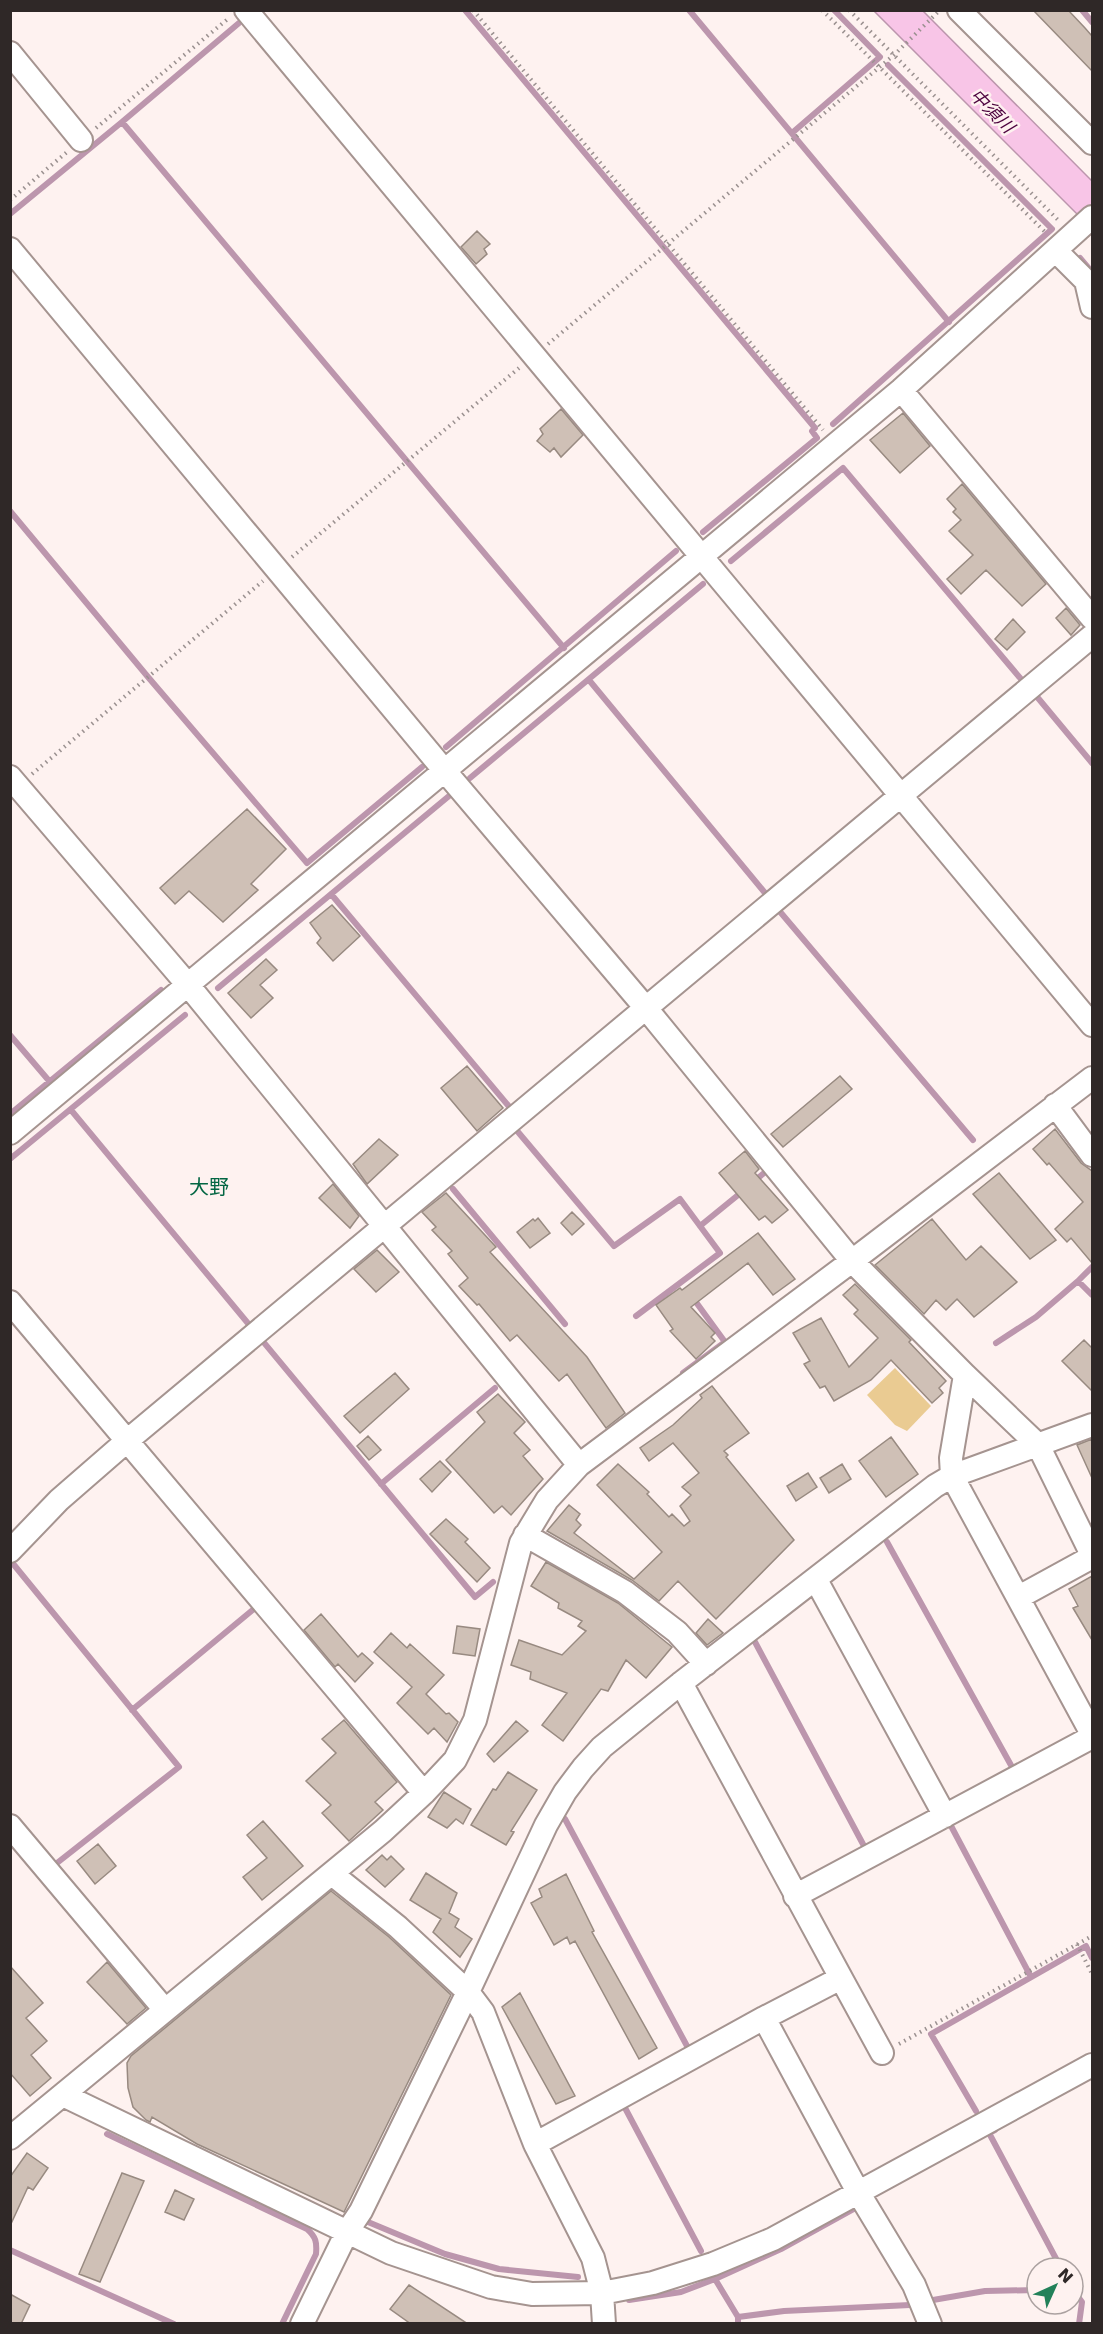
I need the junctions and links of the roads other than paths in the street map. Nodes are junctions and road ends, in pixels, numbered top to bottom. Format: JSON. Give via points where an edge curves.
{"nodes":[{"id":1,"x":948,"y":11,"type":"edge"},
{"id":2,"x":238,"y":14,"type":"edge"},
{"id":3,"x":10,"y":53,"type":"edge"},
{"id":4,"x":81,"y":140,"type":"road end"},
{"id":5,"x":1092,"y":143,"type":"edge"},
{"id":6,"x":1073,"y":235,"type":"edge"},
{"id":7,"x":10,"y":249,"type":"edge"},
{"id":8,"x":1092,"y":307,"type":"edge"},
{"id":9,"x":901,"y":390,"type":"junction"},
{"id":10,"x":701,"y":556,"type":"junction"},
{"id":11,"x":1092,"y":618,"type":"edge"},
{"id":12,"x":1092,"y":636,"type":"edge"},
{"id":13,"x":444,"y":770,"type":"junction"},
{"id":14,"x":10,"y":777,"type":"edge"},
{"id":15,"x":901,"y":794,"type":"junction"},
{"id":16,"x":188,"y":985,"type":"junction"},
{"id":17,"x":645,"y":1007,"type":"junction"},
{"id":18,"x":1092,"y":1025,"type":"edge"},
{"id":19,"x":1092,"y":1078,"type":"edge"},
{"id":20,"x":1055,"y":1105,"type":"junction"},
{"id":21,"x":10,"y":1133,"type":"edge"},
{"id":22,"x":1092,"y":1155,"type":"edge"},
{"id":23,"x":384,"y":1227,"type":"junction"},
{"id":24,"x":852,"y":1261,"type":"junction"},
{"id":25,"x":10,"y":1302,"type":"edge"},
{"id":26,"x":965,"y":1375,"type":"junction"},
{"id":27,"x":1092,"y":1425,"type":"edge"},
{"id":28,"x":128,"y":1440,"type":"junction"},
{"id":29,"x":1038,"y":1445,"type":"junction"},
{"id":30,"x":579,"y":1465,"type":"junction"},
{"id":31,"x":952,"y":1476,"type":"junction"},
{"id":32,"x":525,"y":1535,"type":"junction"},
{"id":33,"x":10,"y":1551,"type":"edge"},
{"id":34,"x":1092,"y":1556,"type":"edge"},
{"id":35,"x":816,"y":1580,"type":"junction"},
{"id":36,"x":1019,"y":1597,"type":"junction"},
{"id":37,"x":706,"y":1664,"type":"junction"},
{"id":38,"x":681,"y":1683,"type":"junction"},
{"id":39,"x":1092,"y":1736,"type":"edge"},
{"id":40,"x":424,"y":1793,"type":"junction"},
{"id":41,"x":945,"y":1816,"type":"junction"},
{"id":42,"x":10,"y":1826,"type":"edge"},
{"id":43,"x":332,"y":1874,"type":"junction"},
{"id":44,"x":795,"y":1896,"type":"junction"},
{"id":45,"x":841,"y":1978,"type":"junction"},
{"id":46,"x":468,"y":1992,"type":"junction"},
{"id":47,"x":165,"y":2010,"type":"junction"},
{"id":48,"x":764,"y":2018,"type":"junction"},
{"id":49,"x":882,"y":2053,"type":"road end"},
{"id":50,"x":1092,"y":2065,"type":"edge"},
{"id":51,"x":63,"y":2096,"type":"junction"},
{"id":52,"x":10,"y":2138,"type":"edge"},
{"id":53,"x":536,"y":2144,"type":"junction"},
{"id":54,"x":858,"y":2192,"type":"junction"},
{"id":55,"x":347,"y":2232,"type":"junction"},
{"id":56,"x":602,"y":2293,"type":"junction"},
{"id":57,"x":302,"y":2324,"type":"edge"},
{"id":58,"x":604,"y":2324,"type":"edge"},
{"id":59,"x":930,"y":2324,"type":"edge"}],
"edges":[{"from":1,"to":5,"type":"street"},
{"from":2,"to":10,"type":"street"},
{"from":3,"to":4,"type":"street"},
{"from":6,"to":8,"type":"street"},
{"from":6,"to":9,"type":"street"},
{"from":7,"to":13,"type":"street"},
{"from":9,"to":10,"type":"street"},
{"from":9,"to":11,"type":"street"},
{"from":10,"to":13,"type":"street"},
{"from":10,"to":15,"type":"street"},
{"from":12,"to":15,"type":"street"},
{"from":13,"to":16,"type":"street"},
{"from":13,"to":17,"type":"street"},
{"from":14,"to":16,"type":"street"},
{"from":15,"to":17,"type":"street"},
{"from":15,"to":18,"type":"street"},
{"from":16,"to":21,"type":"street"},
{"from":16,"to":23,"type":"street"},
{"from":17,"to":23,"type":"street"},
{"from":17,"to":24,"type":"street"},
{"from":19,"to":20,"type":"street"},
{"from":20,"to":22,"type":"street"},
{"from":20,"to":24,"type":"street"},
{"from":23,"to":28,"type":"street"},
{"from":23,"to":30,"type":"street"},
{"from":24,"to":26,"type":"street"},
{"from":24,"to":30,"type":"street"},
{"from":25,"to":28,"type":"street"},
{"from":26,"to":29,"type":"street"},
{"from":26,"to":31,"type":"street","via":[[951,1458]]},
{"from":27,"to":29,"type":"street"},
{"from":28,"to":33,"type":"street","via":[[59,1500]]},
{"from":28,"to":40,"type":"street"},
{"from":29,"to":31,"type":"street"},
{"from":29,"to":34,"type":"street"},
{"from":30,"to":32,"type":"street","via":[[547,1500]]},
{"from":31,"to":35,"type":"street"},
{"from":31,"to":36,"type":"street"},
{"from":32,"to":37,"type":"street","via":[[625,1592],[677,1632]]},
{"from":32,"to":40,"type":"street","via":[[475,1720],[455,1760]]},
{"from":34,"to":36,"type":"street"},
{"from":35,"to":37,"type":"street"},
{"from":35,"to":41,"type":"street"},
{"from":36,"to":39,"type":"street"},
{"from":37,"to":38,"type":"street"},
{"from":38,"to":44,"type":"street"},
{"from":38,"to":46,"type":"street","via":[[602,1747],[565,1792]]},
{"from":39,"to":41,"type":"street"},
{"from":40,"to":43,"type":"street"},
{"from":41,"to":44,"type":"street"},
{"from":42,"to":47,"type":"street"},
{"from":43,"to":46,"type":"street","via":[[398,1927]]},
{"from":43,"to":47,"type":"street"},
{"from":44,"to":45,"type":"street"},
{"from":45,"to":48,"type":"street"},
{"from":45,"to":49,"type":"street"},
{"from":46,"to":53,"type":"street","via":[[483,2012]]},
{"from":46,"to":55,"type":"street","via":[[361,2211]]},
{"from":47,"to":51,"type":"street"},
{"from":48,"to":53,"type":"street"},
{"from":48,"to":54,"type":"street"},
{"from":50,"to":54,"type":"street"},
{"from":51,"to":52,"type":"street"},
{"from":51,"to":55,"type":"street"},
{"from":53,"to":56,"type":"street","via":[[593,2258]]},
{"from":54,"to":56,"type":"street","via":[[773,2239],[713,2264],[653,2283]]},
{"from":54,"to":59,"type":"street","via":[[914,2285]]},
{"from":55,"to":56,"type":"street","via":[[391,2253],[491,2287],[532,2294]]},
{"from":55,"to":57,"type":"street"},
{"from":56,"to":58,"type":"street"}]}
